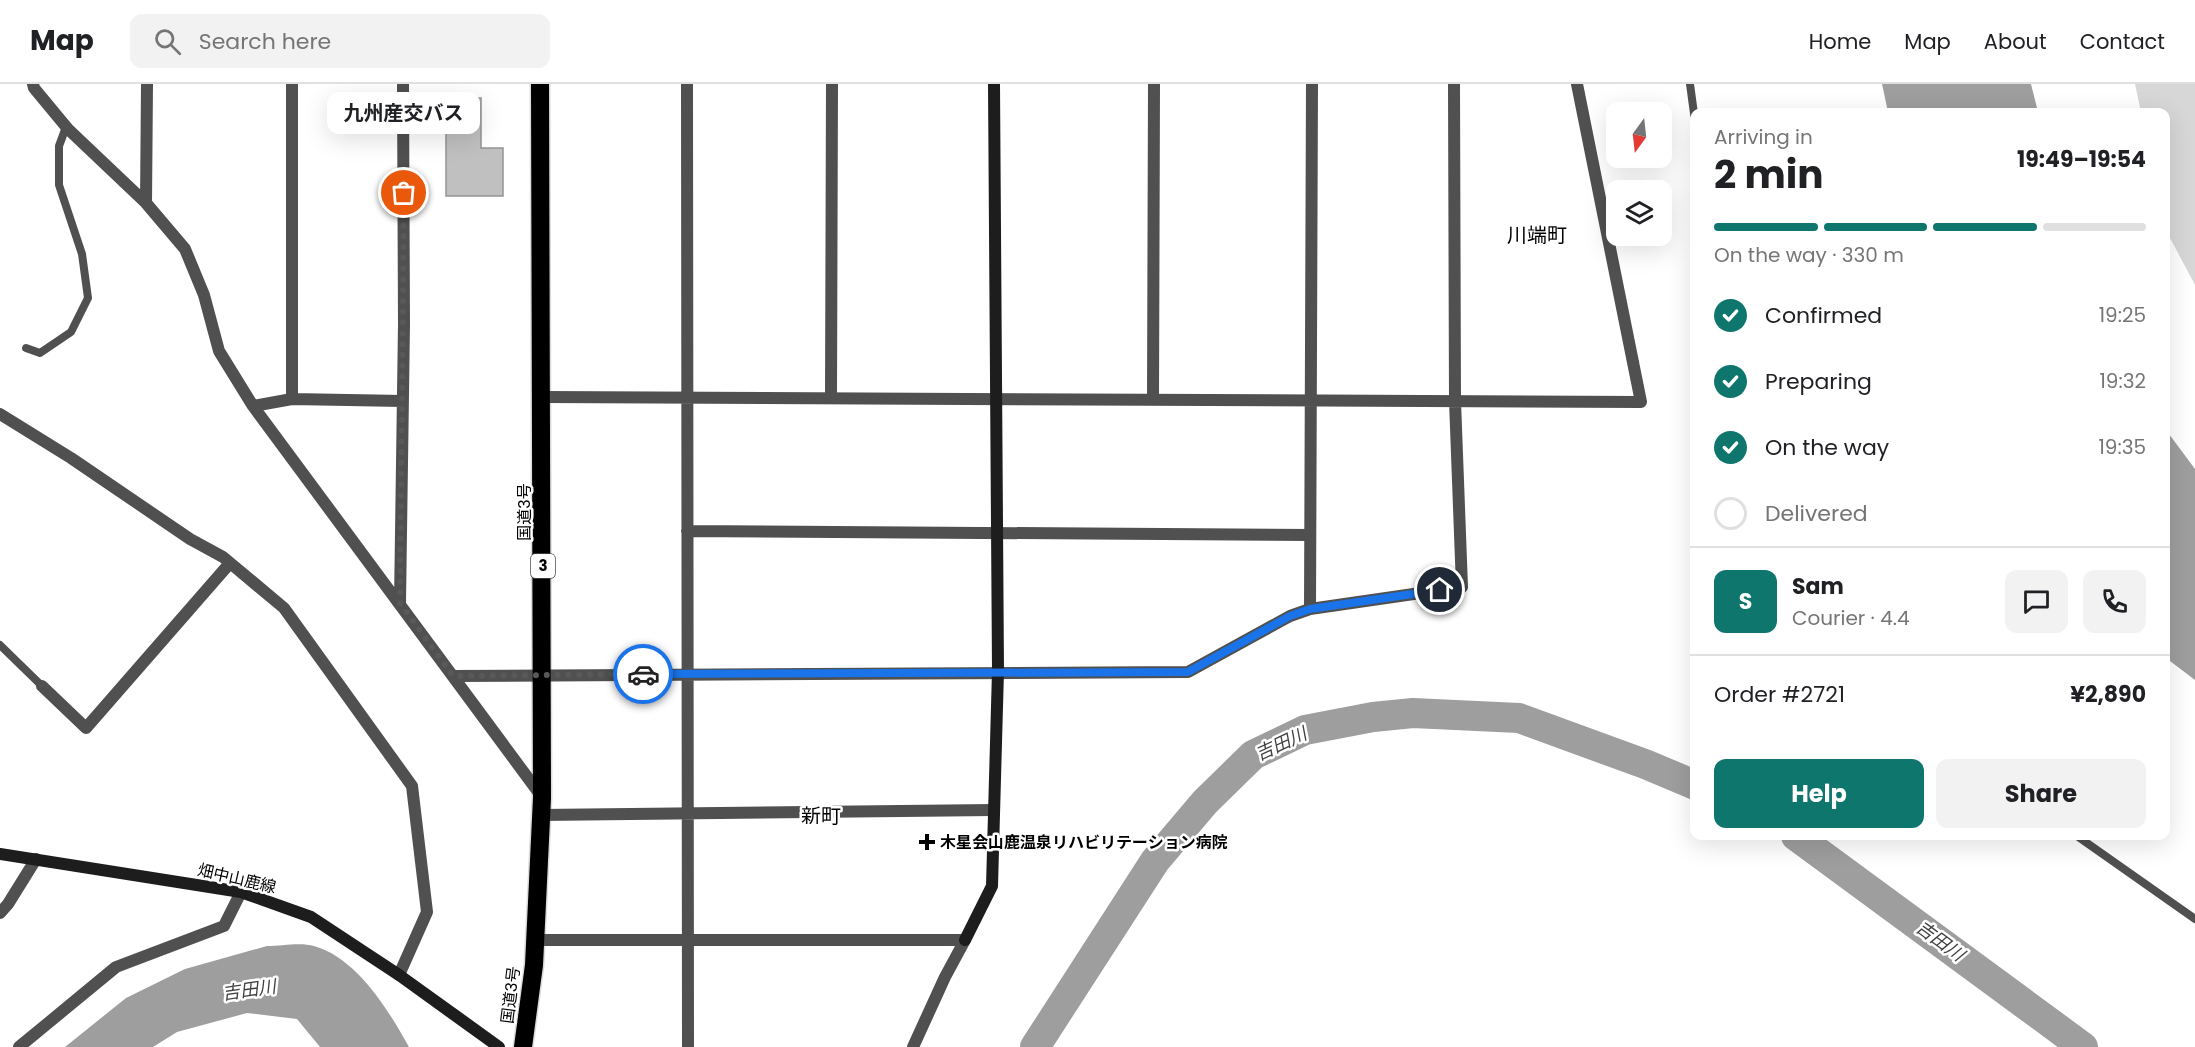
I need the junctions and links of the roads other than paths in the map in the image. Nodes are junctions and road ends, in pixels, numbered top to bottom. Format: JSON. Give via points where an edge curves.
{"nodes":[{"id":1,"x":33,"y":84,"type":"edge"},
{"id":2,"x":147,"y":84,"type":"edge"},
{"id":3,"x":292,"y":84,"type":"edge"},
{"id":4,"x":403,"y":84,"type":"edge"},
{"id":5,"x":540,"y":84,"type":"edge"},
{"id":6,"x":687,"y":84,"type":"edge"},
{"id":7,"x":832,"y":84,"type":"edge"},
{"id":8,"x":994,"y":84,"type":"edge"},
{"id":9,"x":1154,"y":84,"type":"edge"},
{"id":10,"x":1312,"y":84,"type":"edge"},
{"id":11,"x":1454,"y":84,"type":"edge"},
{"id":12,"x":1577,"y":84,"type":"edge"},
{"id":13,"x":1690,"y":84,"type":"edge"},
{"id":14,"x":1693,"y":108,"type":"edge"},
{"id":15,"x":66,"y":127,"type":"junction"},
{"id":16,"x":146,"y":203,"type":"junction"},
{"id":17,"x":26,"y":348,"type":"dead end"},
{"id":18,"x":543,"y":397,"type":"junction"},
{"id":19,"x":689,"y":398,"type":"junction"},
{"id":20,"x":831,"y":398,"type":"junction"},
{"id":21,"x":292,"y":399,"type":"junction"},
{"id":22,"x":996,"y":399,"type":"junction"},
{"id":23,"x":1153,"y":400,"type":"junction"},
{"id":24,"x":1311,"y":400,"type":"junction"},
{"id":25,"x":403,"y":401,"type":"junction"},
{"id":26,"x":1455,"y":401,"type":"junction"},
{"id":27,"x":253,"y":406,"type":"junction"},
{"id":28,"x":0,"y":414,"type":"edge"},
{"id":29,"x":687,"y":531,"type":"junction"},
{"id":30,"x":997,"y":533,"type":"junction"},
{"id":31,"x":1310,"y":535,"type":"junction"},
{"id":32,"x":230,"y":563,"type":"junction"},
{"id":33,"x":400,"y":603,"type":"junction"},
{"id":34,"x":1310,"y":609,"type":"junction"},
{"id":35,"x":0,"y":645,"type":"edge"},
{"id":36,"x":998,"y":671,"type":"junction"},
{"id":37,"x":689,"y":674,"type":"junction"},
{"id":38,"x":543,"y":675,"type":"junction"},
{"id":39,"x":453,"y":676,"type":"junction"},
{"id":40,"x":42,"y":686,"type":"joint"},
{"id":41,"x":542,"y":806,"type":"junction"},
{"id":42,"x":994,"y":810,"type":"junction"},
{"id":43,"x":689,"y":813,"type":"junction"},
{"id":44,"x":2083,"y":840,"type":"edge"},
{"id":45,"x":0,"y":854,"type":"edge"},
{"id":46,"x":36,"y":860,"type":"junction"},
{"id":47,"x":241,"y":892,"type":"junction"},
{"id":48,"x":0,"y":914,"type":"edge"},
{"id":49,"x":2195,"y":919,"type":"edge"},
{"id":50,"x":535,"y":940,"type":"junction"},
{"id":51,"x":965,"y":940,"type":"junction"},
{"id":52,"x":689,"y":941,"type":"junction"},
{"id":53,"x":399,"y":975,"type":"junction"},
{"id":54,"x":20,"y":1047,"type":"edge"},
{"id":55,"x":499,"y":1047,"type":"edge"},
{"id":56,"x":523,"y":1047,"type":"edge"},
{"id":57,"x":688,"y":1047,"type":"edge"},
{"id":58,"x":913,"y":1047,"type":"edge"}],
"edges":[{"from":1,"to":15,"type":"street"},
{"from":2,"to":16,"type":"street"},
{"from":3,"to":21,"type":"street"},
{"from":4,"to":25,"type":"street"},
{"from":5,"to":18,"type":"highway","name":"国道3号","number":"3"},
{"from":6,"to":19,"type":"street"},
{"from":7,"to":20,"type":"street"},
{"from":8,"to":22,"type":"street"},
{"from":9,"to":23,"type":"street"},
{"from":10,"to":24,"type":"street"},
{"from":11,"to":26,"type":"street"},
{"from":12,"to":26,"type":"street","via":[[1641,402]]},
{"from":13,"to":14,"type":"lane"},
{"from":15,"to":16,"type":"street"},
{"from":15,"to":17,"type":"lane","via":[[59,146],[59,185],[82,254],[88,298],[71,332],[40,353]]},
{"from":16,"to":27,"type":"street","via":[[185,249],[204,295],[219,351]]},
{"from":18,"to":19,"type":"street"},
{"from":18,"to":38,"type":"highway","name":"国道3号","number":"3"},
{"from":19,"to":20,"type":"street"},
{"from":19,"to":29,"type":"street"},
{"from":20,"to":22,"type":"street"},
{"from":21,"to":25,"type":"street"},
{"from":21,"to":27,"type":"street"},
{"from":22,"to":23,"type":"street"},
{"from":22,"to":30,"type":"street"},
{"from":23,"to":24,"type":"street"},
{"from":24,"to":26,"type":"street"},
{"from":24,"to":31,"type":"street"},
{"from":25,"to":33,"type":"street"},
{"from":26,"to":34,"type":"street","via":[[1461,587]]},
{"from":27,"to":33,"type":"street"},
{"from":28,"to":32,"type":"street"},
{"from":29,"to":30,"type":"street"},
{"from":29,"to":37,"type":"street"},
{"from":30,"to":31,"type":"street"},
{"from":30,"to":36,"type":"street"},
{"from":31,"to":34,"type":"street"},
{"from":32,"to":40,"type":"street","via":[[86,728]]},
{"from":32,"to":53,"type":"street","via":[[284,608],[412,786],[427,912]]},
{"from":33,"to":39,"type":"street"},
{"from":34,"to":36,"type":"street","via":[[1188,672]]},
{"from":35,"to":40,"type":"lane"},
{"from":36,"to":37,"type":"street"},
{"from":36,"to":42,"type":"street"},
{"from":37,"to":38,"type":"street"},
{"from":37,"to":43,"type":"street"},
{"from":38,"to":39,"type":"street"},
{"from":38,"to":41,"type":"highway","name":"国道3号","number":"3"},
{"from":39,"to":41,"type":"street"},
{"from":41,"to":43,"type":"street"},
{"from":41,"to":50,"type":"highway","name":"国道3号","number":"3"},
{"from":42,"to":43,"type":"street"},
{"from":42,"to":51,"type":"street","via":[[992,886]]},
{"from":43,"to":52,"type":"street"},
{"from":44,"to":49,"type":"lane"},
{"from":45,"to":46,"type":"street","name":"畑中山鹿線"},
{"from":46,"to":47,"type":"street","name":"畑中山鹿線"},
{"from":46,"to":48,"type":"street"},
{"from":47,"to":53,"type":"street","name":"畑中山鹿線","via":[[311,916]]},
{"from":47,"to":54,"type":"street","via":[[224,926],[116,967]]},
{"from":50,"to":52,"type":"street"},
{"from":50,"to":56,"type":"highway","name":"国道3号","number":"3"},
{"from":51,"to":52,"type":"street"},
{"from":51,"to":58,"type":"street"},
{"from":52,"to":57,"type":"street"},
{"from":53,"to":55,"type":"street","name":"畑中山鹿線"}]}
